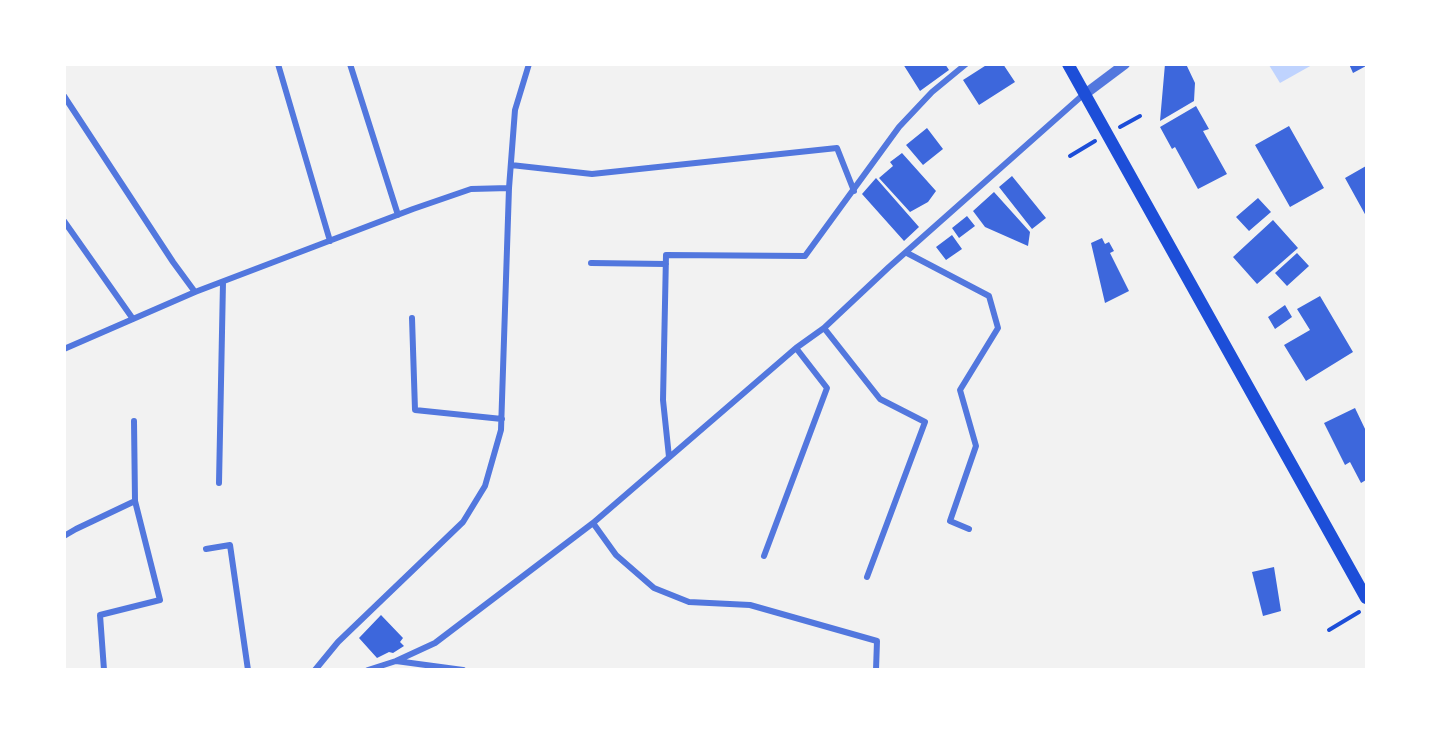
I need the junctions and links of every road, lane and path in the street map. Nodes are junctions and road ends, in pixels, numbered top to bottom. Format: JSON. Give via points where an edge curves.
{"nodes":[{"id":1,"x":278,"y":64,"type":"edge"},
{"id":2,"x":350,"y":64,"type":"edge"},
{"id":3,"x":529,"y":64,"type":"edge"},
{"id":4,"x":966,"y":64,"type":"edge"},
{"id":5,"x":1068,"y":64,"type":"edge"},
{"id":6,"x":1125,"y":64,"type":"edge"},
{"id":7,"x":1085,"y":94,"type":"junction"},
{"id":8,"x":64,"y":96,"type":"edge"},
{"id":9,"x":511,"y":165,"type":"junction"},
{"id":10,"x":509,"y":188,"type":"junction"},
{"id":11,"x":854,"y":191,"type":"junction"},
{"id":12,"x":398,"y":215,"type":"junction"},
{"id":13,"x":64,"y":221,"type":"edge"},
{"id":14,"x":330,"y":241,"type":"junction"},
{"id":15,"x":907,"y":253,"type":"junction"},
{"id":16,"x":591,"y":263,"type":"dead end"},
{"id":17,"x":666,"y":264,"type":"junction"},
{"id":18,"x":223,"y":282,"type":"junction"},
{"id":19,"x":195,"y":292,"type":"junction"},
{"id":20,"x":412,"y":318,"type":"dead end"},
{"id":21,"x":133,"y":319,"type":"junction"},
{"id":22,"x":824,"y":328,"type":"junction"},
{"id":23,"x":796,"y":348,"type":"junction"},
{"id":24,"x":64,"y":349,"type":"edge"},
{"id":25,"x":502,"y":419,"type":"junction"},
{"id":26,"x":134,"y":421,"type":"dead end"},
{"id":27,"x":669,"y":457,"type":"junction"},
{"id":28,"x":219,"y":483,"type":"dead end"},
{"id":29,"x":135,"y":501,"type":"junction"},
{"id":30,"x":593,"y":523,"type":"junction"},
{"id":31,"x":969,"y":530,"type":"dead end"},
{"id":32,"x":64,"y":536,"type":"edge"},
{"id":33,"x":206,"y":549,"type":"dead end"},
{"id":34,"x":764,"y":556,"type":"dead end"},
{"id":35,"x":867,"y":577,"type":"dead end"},
{"id":36,"x":1366,"y":598,"type":"edge"},
{"id":37,"x":1366,"y":607,"type":"edge"},
{"id":38,"x":1329,"y":630,"type":"dead end"},
{"id":39,"x":396,"y":661,"type":"junction"},
{"id":40,"x":104,"y":669,"type":"edge"},
{"id":41,"x":249,"y":669,"type":"edge"},
{"id":42,"x":315,"y":669,"type":"edge"},
{"id":43,"x":368,"y":669,"type":"edge"},
{"id":44,"x":463,"y":669,"type":"edge"},
{"id":45,"x":876,"y":669,"type":"edge"}],
"edges":[{"from":1,"to":14,"type":"street"},
{"from":2,"to":12,"type":"street"},
{"from":3,"to":9,"type":"street","via":[[515,110]]},
{"from":4,"to":11,"type":"street","via":[[932,92],[899,128]]},
{"from":5,"to":7,"type":"main road"},
{"from":6,"to":7,"type":"street"},
{"from":7,"to":15,"type":"street"},
{"from":7,"to":36,"type":"main road"},
{"from":8,"to":19,"type":"street"},
{"from":9,"to":10,"type":"street"},
{"from":9,"to":11,"type":"street","via":[[592,174],[837,148]]},
{"from":10,"to":12,"type":"street","via":[[471,189]]},
{"from":10,"to":25,"type":"street"},
{"from":11,"to":17,"type":"street","via":[[805,256],[666,255]]},
{"from":12,"to":14,"type":"street"},
{"from":13,"to":21,"type":"street"},
{"from":14,"to":18,"type":"street"},
{"from":15,"to":22,"type":"street"},
{"from":15,"to":31,"type":"street","via":[[989,296],[998,328],[960,390],[976,446],[950,521]]},
{"from":16,"to":17,"type":"street"},
{"from":17,"to":27,"type":"street","via":[[663,400]]},
{"from":18,"to":19,"type":"street"},
{"from":18,"to":28,"type":"street"},
{"from":19,"to":21,"type":"street"},
{"from":20,"to":25,"type":"street","via":[[415,410]]},
{"from":21,"to":24,"type":"street"},
{"from":22,"to":23,"type":"street"},
{"from":22,"to":35,"type":"street","via":[[880,399],[925,422]]},
{"from":23,"to":27,"type":"street"},
{"from":23,"to":34,"type":"street","via":[[827,388]]},
{"from":25,"to":42,"type":"street","via":[[485,486],[463,522]]},
{"from":26,"to":29,"type":"street"},
{"from":27,"to":30,"type":"street"},
{"from":29,"to":32,"type":"street"},
{"from":29,"to":40,"type":"street","via":[[160,600],[100,615]]},
{"from":30,"to":39,"type":"street","via":[[435,643]]},
{"from":30,"to":45,"type":"street","via":[[616,555],[654,588],[689,602],[750,605],[877,641]]},
{"from":33,"to":41,"type":"street","via":[[230,545]]},
{"from":37,"to":38,"type":"path"},
{"from":39,"to":43,"type":"street"},
{"from":39,"to":44,"type":"street"}]}
